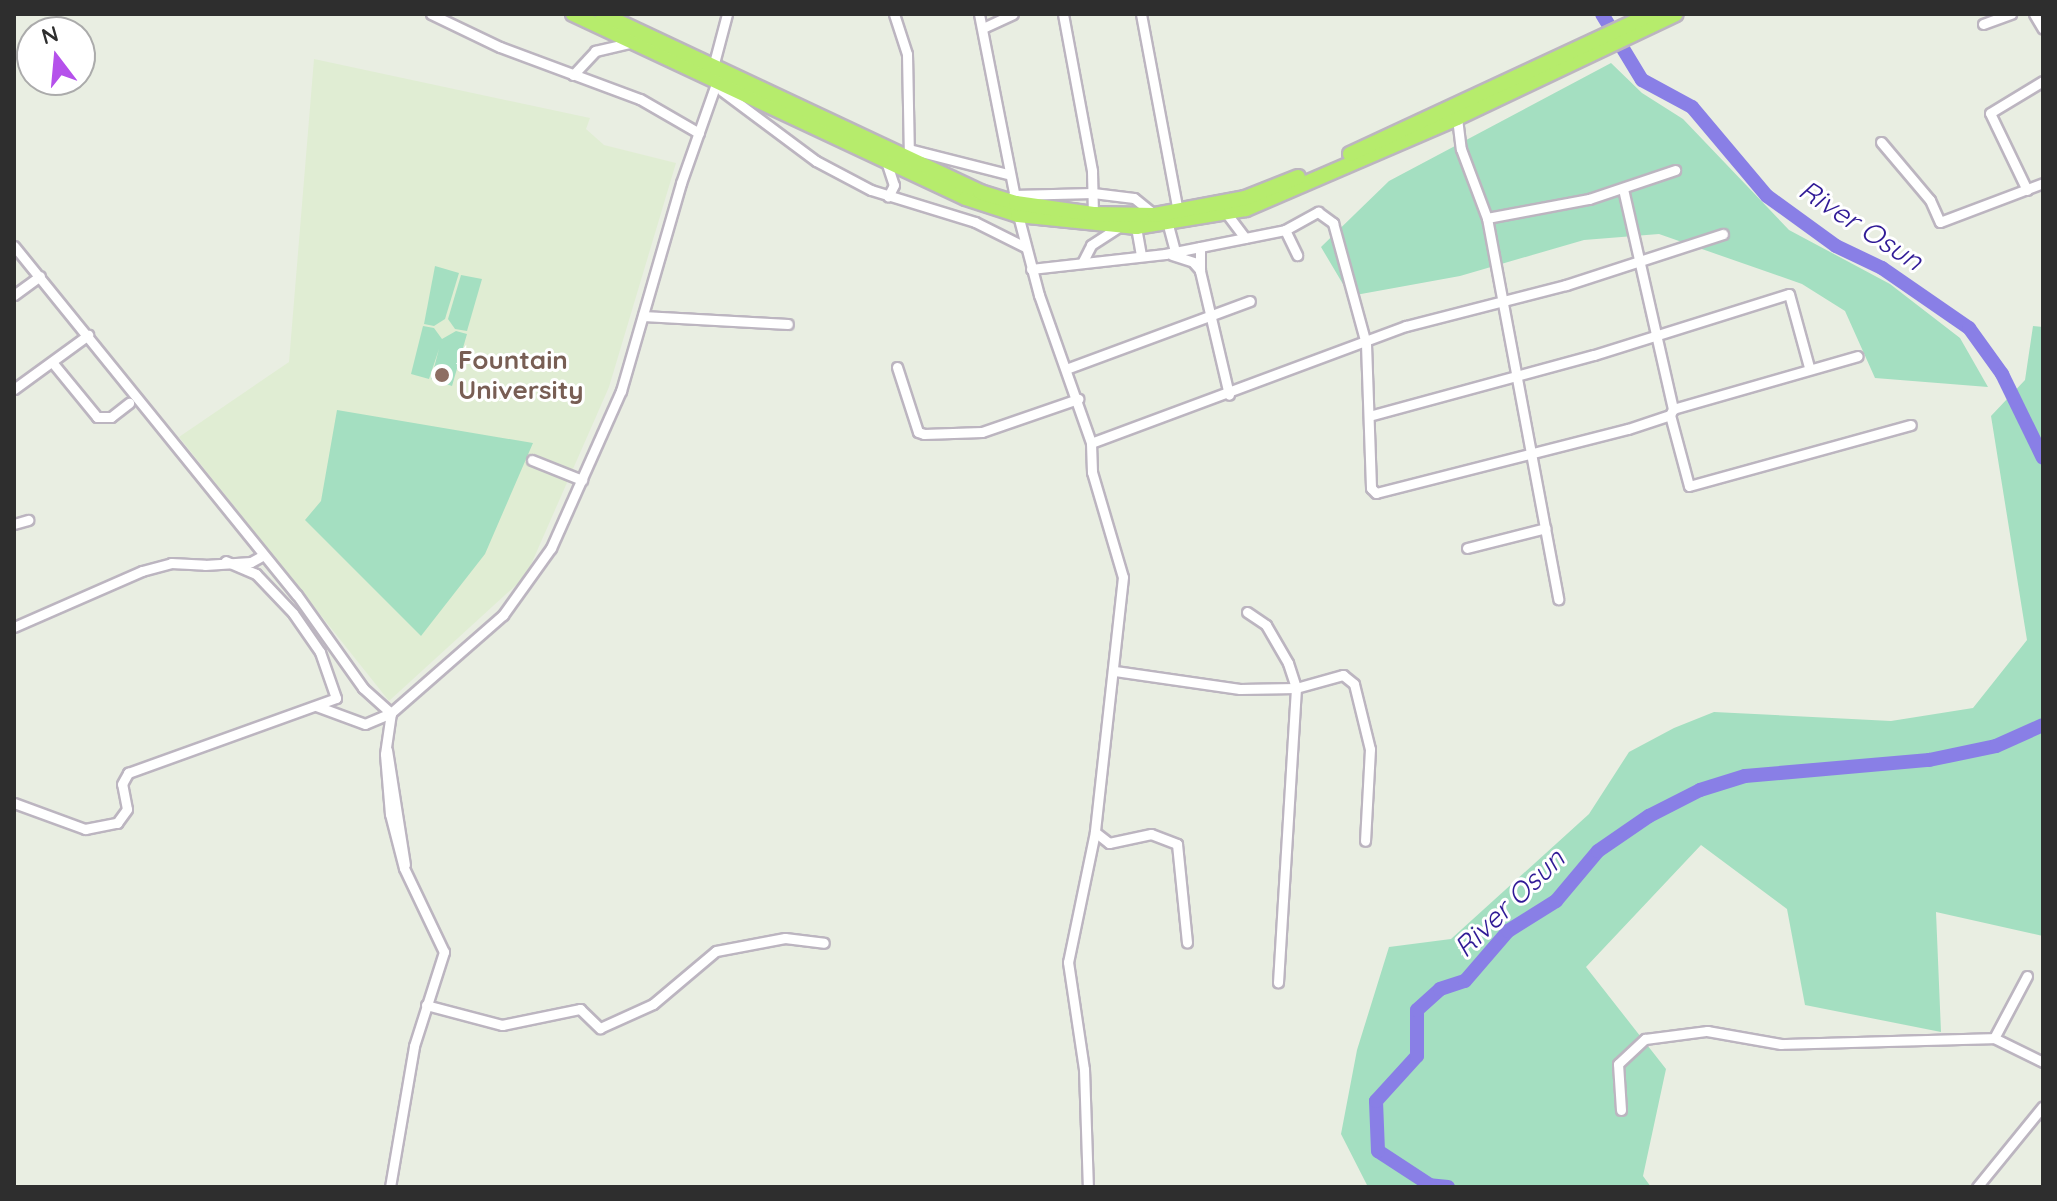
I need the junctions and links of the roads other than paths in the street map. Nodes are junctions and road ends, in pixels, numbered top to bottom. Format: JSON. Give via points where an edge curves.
{"nodes":[{"id":1,"x":431,"y":14,"type":"edge"},
{"id":2,"x":573,"y":14,"type":"edge"},
{"id":3,"x":602,"y":14,"type":"edge"},
{"id":4,"x":727,"y":14,"type":"edge"},
{"id":5,"x":894,"y":14,"type":"edge"},
{"id":6,"x":979,"y":14,"type":"edge"},
{"id":7,"x":1013,"y":14,"type":"edge"},
{"id":8,"x":1063,"y":14,"type":"edge"},
{"id":9,"x":1141,"y":14,"type":"edge"},
{"id":10,"x":1676,"y":14,"type":"edge"},
{"id":11,"x":2011,"y":14,"type":"edge"},
{"id":12,"x":2034,"y":14,"type":"edge"},
{"id":13,"x":1652,"y":17,"type":"edge"},
{"id":14,"x":1983,"y":24,"type":"dead end"},
{"id":15,"x":983,"y":28,"type":"junction"},
{"id":16,"x":2043,"y":29,"type":"edge"},
{"id":17,"x":635,"y":43,"type":"junction"},
{"id":18,"x":1558,"y":65,"type":"junction"},
{"id":19,"x":573,"y":75,"type":"junction"},
{"id":20,"x":715,"y":78,"type":"junction"},
{"id":21,"x":2043,"y":81,"type":"edge"},
{"id":22,"x":1457,"y":118,"type":"junction"},
{"id":23,"x":699,"y":133,"type":"junction"},
{"id":24,"x":1881,"y":142,"type":"dead end"},
{"id":25,"x":909,"y":153,"type":"junction"},
{"id":26,"x":887,"y":164,"type":"junction"},
{"id":27,"x":1675,"y":170,"type":"dead end"},
{"id":28,"x":1007,"y":174,"type":"junction"},
{"id":29,"x":2042,"y":185,"type":"edge"},
{"id":30,"x":1623,"y":189,"type":"junction"},
{"id":31,"x":2027,"y":190,"type":"junction"},
{"id":32,"x":1093,"y":193,"type":"junction"},
{"id":33,"x":888,"y":197,"type":"junction"},
{"id":34,"x":1016,"y":205,"type":"junction"},
{"id":35,"x":1178,"y":212,"type":"junction"},
{"id":36,"x":1227,"y":214,"type":"junction"},
{"id":37,"x":1155,"y":215,"type":"junction"},
{"id":38,"x":1487,"y":218,"type":"junction"},
{"id":39,"x":1093,"y":220,"type":"junction"},
{"id":40,"x":1168,"y":225,"type":"junction"},
{"id":41,"x":1120,"y":226,"type":"junction"},
{"id":42,"x":1136,"y":227,"type":"junction"},
{"id":43,"x":1285,"y":230,"type":"junction"},
{"id":44,"x":1723,"y":234,"type":"dead end"},
{"id":45,"x":1245,"y":238,"type":"junction"},
{"id":46,"x":1091,"y":245,"type":"junction"},
{"id":47,"x":14,"y":246,"type":"edge"},
{"id":48,"x":1025,"y":247,"type":"junction"},
{"id":49,"x":1200,"y":247,"type":"junction"},
{"id":50,"x":1170,"y":253,"type":"junction"},
{"id":51,"x":1297,"y":255,"type":"dead end"},
{"id":52,"x":1141,"y":256,"type":"junction"},
{"id":53,"x":1082,"y":263,"type":"junction"},
{"id":54,"x":1640,"y":263,"type":"junction"},
{"id":55,"x":1031,"y":269,"type":"junction"},
{"id":56,"x":1200,"y":271,"type":"junction"},
{"id":57,"x":40,"y":276,"type":"junction"},
{"id":58,"x":14,"y":295,"type":"edge"},
{"id":59,"x":1502,"y":299,"type":"junction"},
{"id":60,"x":1250,"y":301,"type":"dead end"},
{"id":61,"x":643,"y":316,"type":"junction"},
{"id":62,"x":1211,"y":317,"type":"junction"},
{"id":63,"x":788,"y":324,"type":"dead end"},
{"id":64,"x":88,"y":335,"type":"junction"},
{"id":65,"x":1656,"y":336,"type":"junction"},
{"id":66,"x":1366,"y":344,"type":"junction"},
{"id":67,"x":1858,"y":356,"type":"dead end"},
{"id":68,"x":52,"y":362,"type":"junction"},
{"id":69,"x":897,"y":367,"type":"dead end"},
{"id":70,"x":1809,"y":367,"type":"junction"},
{"id":71,"x":1066,"y":369,"type":"junction"},
{"id":72,"x":1514,"y":377,"type":"junction"},
{"id":73,"x":14,"y":389,"type":"edge"},
{"id":74,"x":1229,"y":395,"type":"junction"},
{"id":75,"x":1078,"y":399,"type":"junction"},
{"id":76,"x":129,"y":403,"type":"dead end"},
{"id":77,"x":1671,"y":412,"type":"junction"},
{"id":78,"x":1369,"y":416,"type":"junction"},
{"id":79,"x":1911,"y":425,"type":"dead end"},
{"id":80,"x":1091,"y":443,"type":"junction"},
{"id":81,"x":1529,"y":451,"type":"junction"},
{"id":82,"x":532,"y":460,"type":"dead end"},
{"id":83,"x":582,"y":480,"type":"junction"},
{"id":84,"x":28,"y":520,"type":"dead end"},
{"id":85,"x":14,"y":524,"type":"edge"},
{"id":86,"x":1546,"y":528,"type":"junction"},
{"id":87,"x":1467,"y":548,"type":"dead end"},
{"id":88,"x":262,"y":556,"type":"junction"},
{"id":89,"x":226,"y":561,"type":"junction"},
{"id":90,"x":1558,"y":599,"type":"dead end"},
{"id":91,"x":1247,"y":612,"type":"dead end"},
{"id":92,"x":14,"y":627,"type":"edge"},
{"id":93,"x":1115,"y":671,"type":"junction"},
{"id":94,"x":1296,"y":688,"type":"junction"},
{"id":95,"x":316,"y":706,"type":"junction"},
{"id":96,"x":391,"y":713,"type":"junction"},
{"id":97,"x":14,"y":803,"type":"edge"},
{"id":98,"x":1095,"y":832,"type":"junction"},
{"id":99,"x":1365,"y":841,"type":"dead end"},
{"id":100,"x":1187,"y":942,"type":"dead end"},
{"id":101,"x":824,"y":943,"type":"dead end"},
{"id":102,"x":2027,"y":976,"type":"dead end"},
{"id":103,"x":1278,"y":982,"type":"dead end"},
{"id":104,"x":426,"y":1005,"type":"junction"},
{"id":105,"x":1994,"y":1038,"type":"junction"},
{"id":106,"x":2043,"y":1062,"type":"edge"},
{"id":107,"x":2043,"y":1106,"type":"edge"},
{"id":108,"x":1621,"y":1110,"type":"dead end"},
{"id":109,"x":390,"y":1187,"type":"edge"},
{"id":110,"x":1088,"y":1187,"type":"edge"},
{"id":111,"x":1977,"y":1187,"type":"edge"}],
"edges":[{"from":1,"to":19,"type":"street"},
{"from":2,"to":17,"type":"highway"},
{"from":3,"to":20,"type":"highway"},
{"from":4,"to":20,"type":"street"},
{"from":5,"to":25,"type":"street","via":[[907,54]]},
{"from":6,"to":15,"type":"street"},
{"from":7,"to":15,"type":"street"},
{"from":8,"to":32,"type":"street"},
{"from":9,"to":35,"type":"street"},
{"from":10,"to":13,"type":"highway"},
{"from":11,"to":14,"type":"street"},
{"from":12,"to":16,"type":"street"},
{"from":13,"to":18,"type":"highway"},
{"from":15,"to":28,"type":"street"},
{"from":17,"to":19,"type":"street","via":[[595,51]]},
{"from":17,"to":20,"type":"highway"},
{"from":18,"to":22,"type":"highway"},
{"from":18,"to":35,"type":"highway","via":[[1245,198]]},
{"from":19,"to":23,"type":"street","via":[[640,99]]},
{"from":20,"to":23,"type":"street"},
{"from":20,"to":25,"type":"highway"},
{"from":20,"to":26,"type":"highway"},
{"from":20,"to":33,"type":"street","via":[[816,161]]},
{"from":21,"to":31,"type":"street","via":[[1990,113]]},
{"from":22,"to":36,"type":"highway"},
{"from":22,"to":38,"type":"street","via":[[1461,149]]},
{"from":23,"to":61,"type":"street"},
{"from":24,"to":31,"type":"street","via":[[1930,200],[1940,222]]},
{"from":25,"to":28,"type":"street"},
{"from":25,"to":34,"type":"highway"},
{"from":26,"to":33,"type":"street","via":[[894,185]]},
{"from":26,"to":34,"type":"highway"},
{"from":27,"to":30,"type":"street"},
{"from":28,"to":34,"type":"street"},
{"from":29,"to":31,"type":"street"},
{"from":30,"to":38,"type":"street","via":[[1526,214]]},
{"from":30,"to":54,"type":"street"},
{"from":32,"to":34,"type":"street"},
{"from":32,"to":37,"type":"street","via":[[1134,198]]},
{"from":32,"to":39,"type":"street"},
{"from":33,"to":48,"type":"street","via":[[975,222]]},
{"from":34,"to":39,"type":"highway"},
{"from":34,"to":48,"type":"street"},
{"from":35,"to":37,"type":"highway"},
{"from":36,"to":40,"type":"highway"},
{"from":36,"to":45,"type":"street"},
{"from":37,"to":39,"type":"highway"},
{"from":38,"to":59,"type":"street"},
{"from":39,"to":41,"type":"highway"},
{"from":39,"to":46,"type":"street"},
{"from":40,"to":42,"type":"highway"},
{"from":40,"to":50,"type":"street"},
{"from":41,"to":42,"type":"highway"},
{"from":41,"to":46,"type":"street"},
{"from":42,"to":52,"type":"street"},
{"from":43,"to":45,"type":"street"},
{"from":43,"to":51,"type":"street"},
{"from":43,"to":66,"type":"street","via":[[1310,215],[1327,213]]},
{"from":44,"to":54,"type":"street"},
{"from":45,"to":49,"type":"street"},
{"from":46,"to":53,"type":"street"},
{"from":47,"to":57,"type":"street"},
{"from":48,"to":55,"type":"street"},
{"from":49,"to":50,"type":"street"},
{"from":49,"to":56,"type":"street"},
{"from":50,"to":52,"type":"street"},
{"from":50,"to":56,"type":"street","via":[[1193,262]]},
{"from":52,"to":53,"type":"street"},
{"from":53,"to":55,"type":"street"},
{"from":54,"to":59,"type":"street"},
{"from":54,"to":65,"type":"street"},
{"from":55,"to":71,"type":"street"},
{"from":56,"to":62,"type":"street"},
{"from":57,"to":58,"type":"street"},
{"from":57,"to":64,"type":"street"},
{"from":59,"to":66,"type":"street","via":[[1406,326]]},
{"from":59,"to":72,"type":"street"},
{"from":60,"to":62,"type":"street"},
{"from":61,"to":63,"type":"street"},
{"from":61,"to":83,"type":"street","via":[[621,391]]},
{"from":62,"to":71,"type":"street"},
{"from":62,"to":74,"type":"street"},
{"from":64,"to":68,"type":"street"},
{"from":64,"to":88,"type":"street"},
{"from":65,"to":70,"type":"street","via":[[1789,294]]},
{"from":65,"to":72,"type":"street"},
{"from":65,"to":77,"type":"street"},
{"from":66,"to":74,"type":"street"},
{"from":66,"to":78,"type":"street"},
{"from":67,"to":70,"type":"street"},
{"from":68,"to":73,"type":"street"},
{"from":68,"to":76,"type":"street","via":[[97,417],[111,417]]},
{"from":69,"to":75,"type":"street","via":[[918,432],[924,434],[982,432],[1051,413]]},
{"from":70,"to":77,"type":"street"},
{"from":71,"to":75,"type":"street"},
{"from":72,"to":78,"type":"street"},
{"from":72,"to":81,"type":"street"},
{"from":74,"to":80,"type":"street"},
{"from":75,"to":80,"type":"street"},
{"from":77,"to":79,"type":"street","via":[[1689,486]]},
{"from":77,"to":81,"type":"street"},
{"from":78,"to":81,"type":"street","via":[[1371,488],[1376,493]]},
{"from":80,"to":93,"type":"street","via":[[1092,472],[1123,577]]},
{"from":81,"to":86,"type":"street"},
{"from":82,"to":83,"type":"street"},
{"from":83,"to":96,"type":"street","via":[[523,594]]},
{"from":84,"to":85,"type":"street"},
{"from":86,"to":87,"type":"street"},
{"from":86,"to":90,"type":"street"},
{"from":88,"to":89,"type":"street","via":[[251,562]]},
{"from":88,"to":96,"type":"street","via":[[297,595],[363,688]]},
{"from":89,"to":92,"type":"street","via":[[171,563],[142,571]]},
{"from":89,"to":95,"type":"street","via":[[256,574],[314,642],[337,695]]},
{"from":91,"to":94,"type":"street","via":[[1266,625]]},
{"from":93,"to":94,"type":"street","via":[[1240,689]]},
{"from":93,"to":98,"type":"street"},
{"from":94,"to":99,"type":"street","via":[[1343,675],[1354,684],[1370,749]]},
{"from":94,"to":103,"type":"street"},
{"from":95,"to":96,"type":"street","via":[[365,724]]},
{"from":95,"to":97,"type":"street","via":[[128,773],[122,784],[125,817],[109,825],[70,827]]},
{"from":96,"to":104,"type":"street","via":[[385,747],[406,852],[404,868],[428,927],[443,942]]},
{"from":98,"to":100,"type":"street","via":[[1109,843],[1151,834],[1177,844]]},
{"from":98,"to":110,"type":"street","via":[[1068,962],[1084,1069]]},
{"from":101,"to":104,"type":"street","via":[[785,938],[716,951],[653,1004],[600,1028],[580,1009],[502,1025]]},
{"from":102,"to":105,"type":"street"},
{"from":104,"to":109,"type":"street"},
{"from":105,"to":106,"type":"street"},
{"from":105,"to":108,"type":"street","via":[[1796,1045],[1707,1031],[1645,1039],[1618,1064]]},
{"from":107,"to":111,"type":"street"}]}
